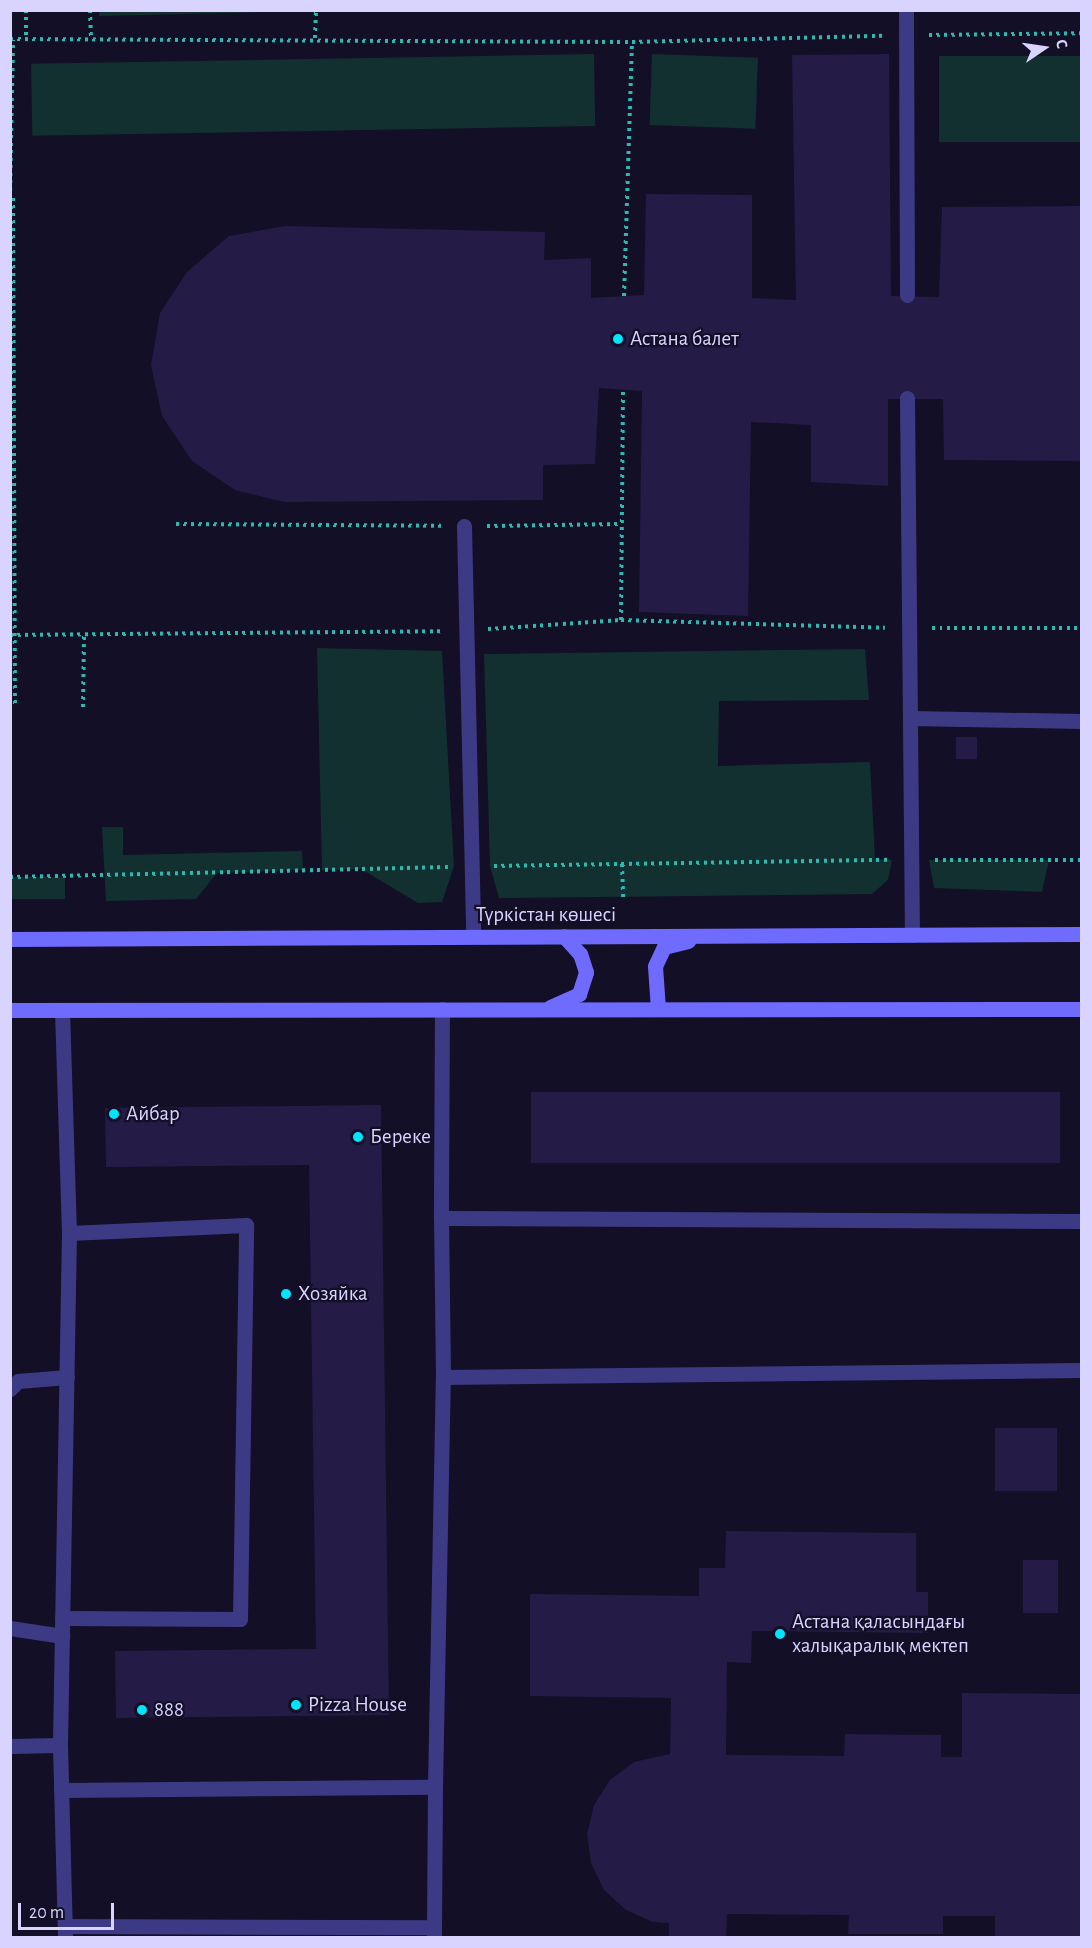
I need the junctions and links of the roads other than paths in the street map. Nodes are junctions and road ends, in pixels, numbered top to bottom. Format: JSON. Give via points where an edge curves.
{"nodes":[{"id":1,"x":906,"y":10,"type":"edge"},
{"id":2,"x":907,"y":295,"type":"dead end"},
{"id":3,"x":907,"y":398,"type":"dead end"},
{"id":4,"x":464,"y":526,"type":"road end"},
{"id":5,"x":910,"y":718,"type":"junction"},
{"id":6,"x":1082,"y":721,"type":"edge"},
{"id":7,"x":1082,"y":934,"type":"edge"},
{"id":8,"x":912,"y":935,"type":"junction"},
{"id":9,"x":473,"y":936,"type":"junction"},
{"id":10,"x":564,"y":936,"type":"junction"},
{"id":11,"x":711,"y":936,"type":"junction"},
{"id":12,"x":10,"y":939,"type":"edge"},
{"id":13,"x":442,"y":1009,"type":"junction"},
{"id":14,"x":545,"y":1009,"type":"junction"},
{"id":15,"x":658,"y":1009,"type":"junction"},
{"id":16,"x":1082,"y":1009,"type":"edge"},
{"id":17,"x":10,"y":1010,"type":"edge"},
{"id":18,"x":63,"y":1010,"type":"junction"},
{"id":19,"x":441,"y":1218,"type":"junction"},
{"id":20,"x":1082,"y":1221,"type":"edge"},
{"id":21,"x":69,"y":1233,"type":"junction"},
{"id":22,"x":1082,"y":1370,"type":"edge"},
{"id":23,"x":67,"y":1377,"type":"junction"},
{"id":24,"x":443,"y":1377,"type":"junction"},
{"id":25,"x":10,"y":1389,"type":"edge"},
{"id":26,"x":62,"y":1618,"type":"junction"},
{"id":27,"x":10,"y":1628,"type":"edge"},
{"id":28,"x":62,"y":1636,"type":"junction"},
{"id":29,"x":60,"y":1745,"type":"junction"},
{"id":30,"x":10,"y":1746,"type":"edge"},
{"id":31,"x":435,"y":1787,"type":"junction"},
{"id":32,"x":61,"y":1790,"type":"junction"},
{"id":33,"x":65,"y":1932,"type":"edge"},
{"id":34,"x":434,"y":1932,"type":"edge"}],
"edges":[{"from":1,"to":2,"type":"lane"},
{"from":3,"to":5,"type":"lane"},
{"from":4,"to":9,"type":"lane"},
{"from":5,"to":6,"type":"lane"},
{"from":5,"to":8,"type":"lane"},
{"from":7,"to":8,"type":"main road","name":"Түркістан көшесі"},
{"from":8,"to":11,"type":"main road","name":"Түркістан көшесі"},
{"from":9,"to":10,"type":"main road","name":"Түркістан көшесі"},
{"from":9,"to":12,"type":"main road","name":"Түркістан көшесі"},
{"from":10,"to":11,"type":"main road","name":"Түркістан көшесі"},
{"from":10,"to":14,"type":"main road","via":[[580,954],[586,972],[579,994]]},
{"from":11,"to":15,"type":"main road","via":[[664,947],[654,978]]},
{"from":13,"to":14,"type":"main road"},
{"from":13,"to":18,"type":"main road"},
{"from":13,"to":19,"type":"lane"},
{"from":14,"to":15,"type":"main road"},
{"from":15,"to":16,"type":"main road"},
{"from":17,"to":18,"type":"main road"},
{"from":18,"to":21,"type":"lane"},
{"from":19,"to":20,"type":"lane"},
{"from":19,"to":24,"type":"lane"},
{"from":21,"to":23,"type":"lane"},
{"from":21,"to":26,"type":"lane","via":[[246,1225],[240,1619]]},
{"from":22,"to":24,"type":"lane"},
{"from":23,"to":25,"type":"lane","via":[[18,1381]]},
{"from":23,"to":26,"type":"lane"},
{"from":24,"to":31,"type":"lane"},
{"from":26,"to":28,"type":"lane"},
{"from":27,"to":28,"type":"lane"},
{"from":28,"to":29,"type":"lane"},
{"from":29,"to":30,"type":"lane"},
{"from":29,"to":32,"type":"lane"},
{"from":31,"to":32,"type":"lane"},
{"from":31,"to":34,"type":"lane"},
{"from":32,"to":33,"type":"lane"},
{"from":33,"to":34,"type":"lane"}]}
